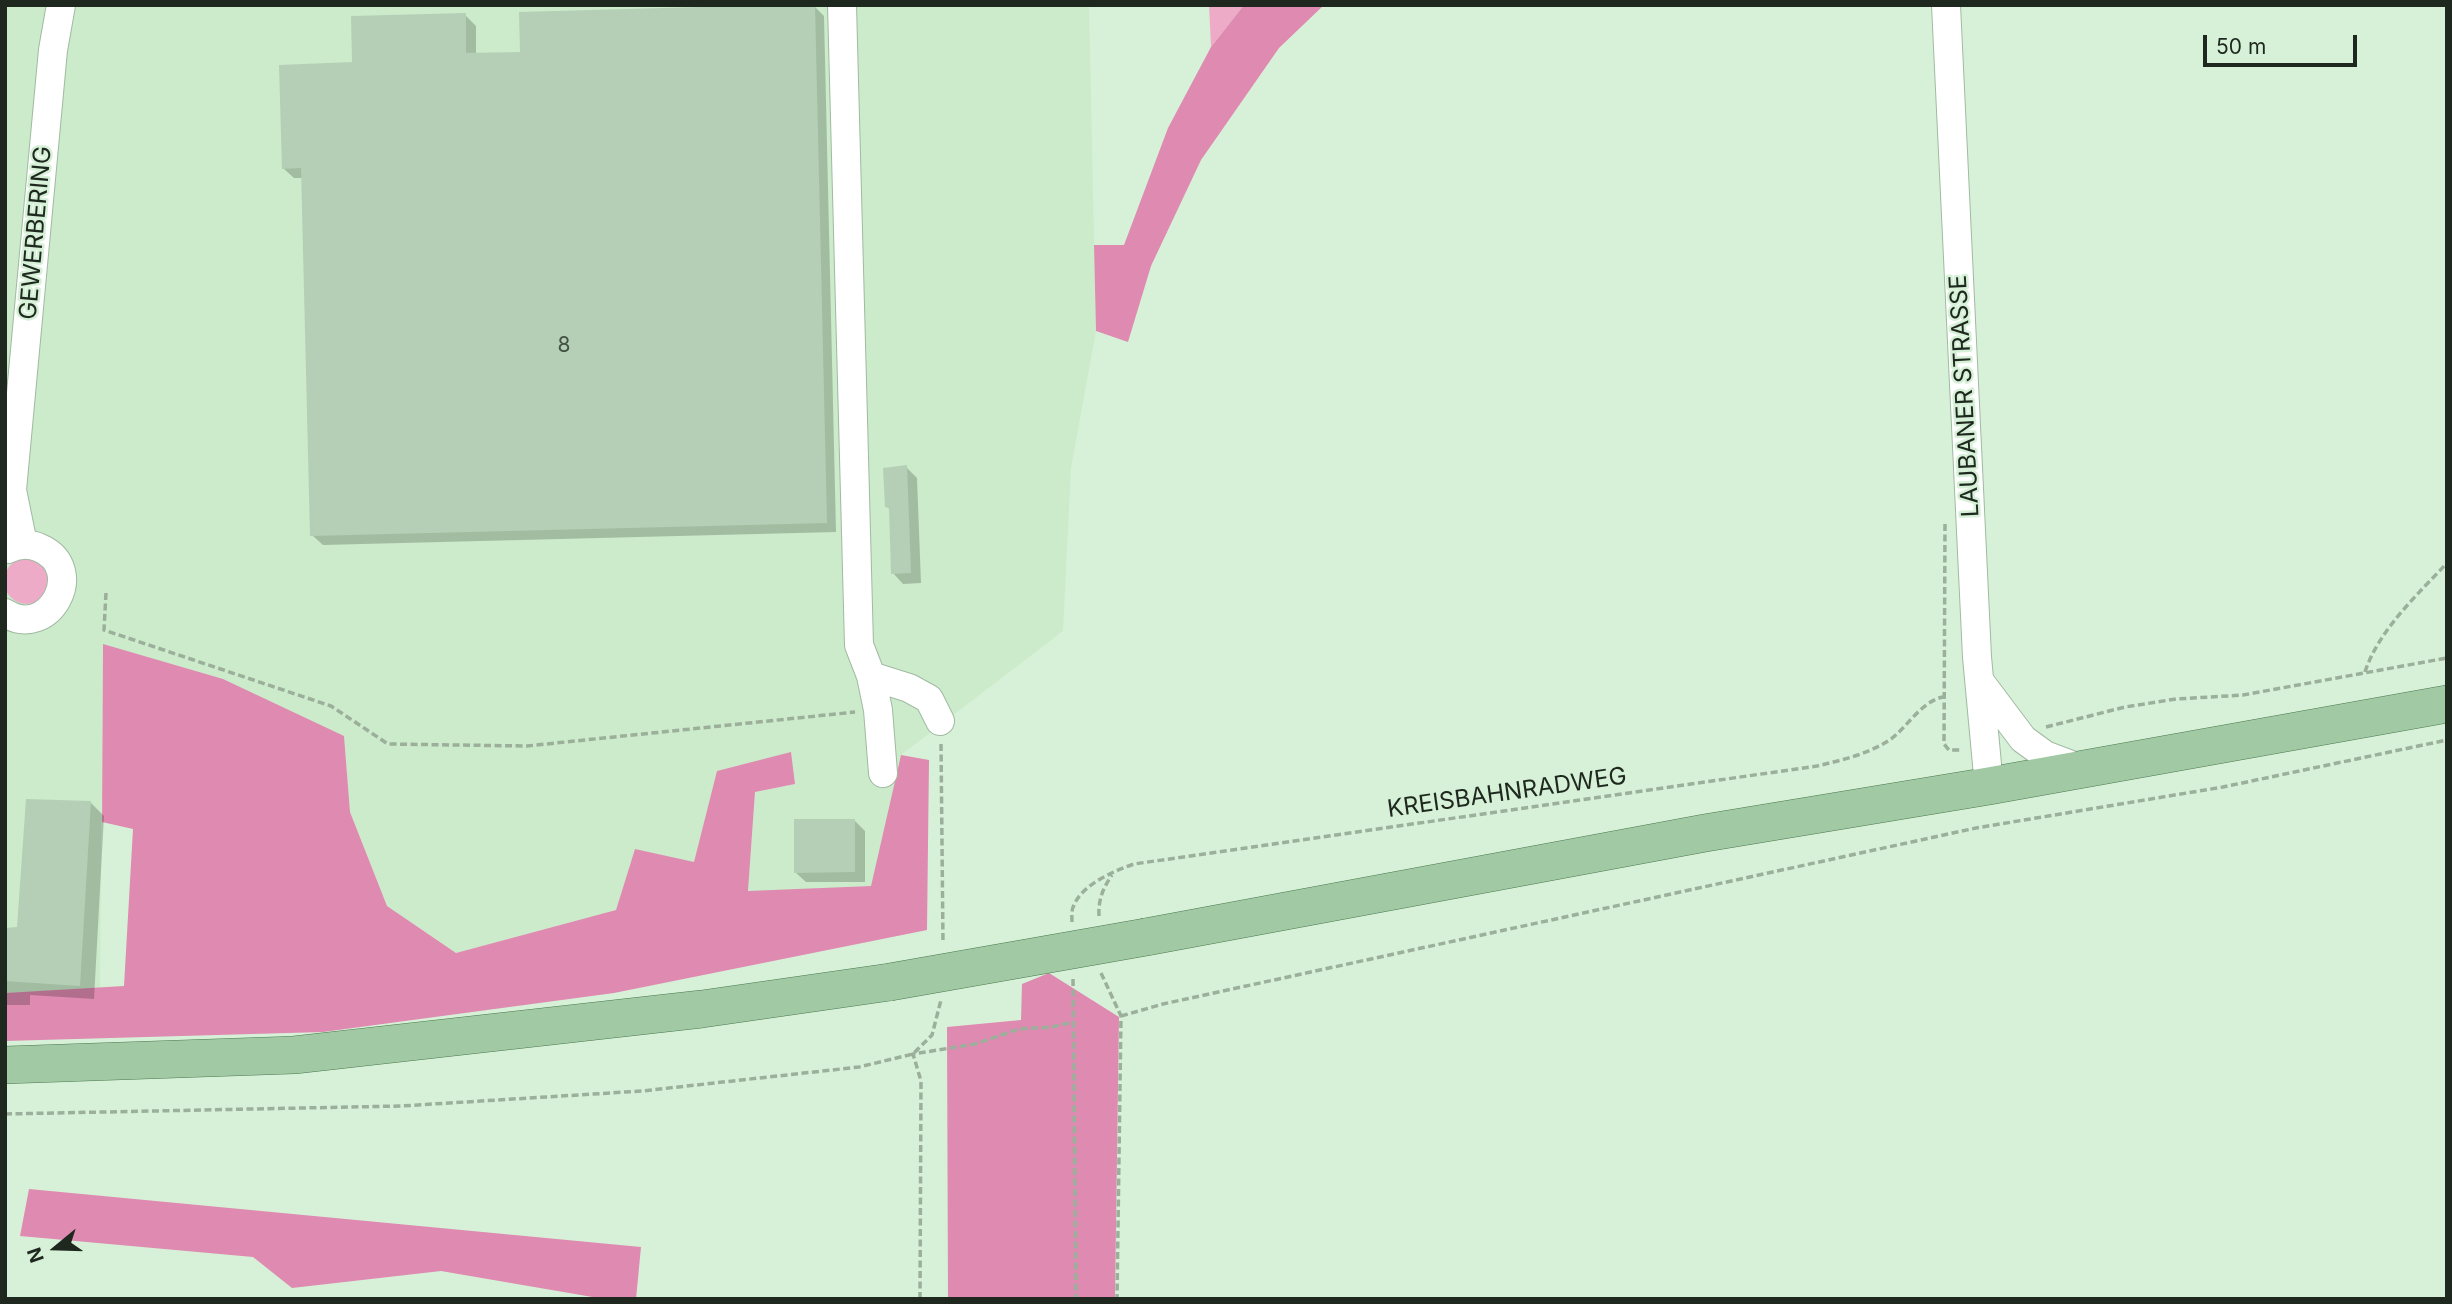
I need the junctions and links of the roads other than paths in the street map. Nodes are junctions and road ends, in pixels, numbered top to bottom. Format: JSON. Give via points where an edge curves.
{"nodes":[{"id":1,"x":61,"y":5,"type":"edge"},
{"id":2,"x":842,"y":5,"type":"edge"},
{"id":3,"x":1946,"y":5,"type":"edge"},
{"id":4,"x":14,"y":547,"type":"edge"},
{"id":5,"x":7,"y":617,"type":"edge"},
{"id":6,"x":871,"y":676,"type":"junction"},
{"id":7,"x":1980,"y":682,"type":"junction"},
{"id":8,"x":2447,"y":704,"type":"edge"},
{"id":9,"x":940,"y":721,"type":"dead end"},
{"id":10,"x":1987,"y":769,"type":"junction"},
{"id":11,"x":2082,"y":769,"type":"junction"},
{"id":12,"x":883,"y":773,"type":"dead end"},
{"id":13,"x":5,"y":1065,"type":"edge"}],
"edges":[{"from":1,"to":4,"type":"street","name":"GEWERBERING","via":[[12,490]]},
{"from":2,"to":6,"type":"street","via":[[859,645]]},
{"from":3,"to":7,"type":"street","name":"LAUBANER STRASSE"},
{"from":4,"to":5,"type":"street","name":"GEWERBERING","via":[[42,548],[57,561],[61,592],[47,612],[35,618]]},
{"from":6,"to":9,"type":"street","via":[[929,699]]},
{"from":6,"to":12,"type":"street"},
{"from":7,"to":10,"type":"street","name":"LAUBANER STRASSE"},
{"from":7,"to":11,"type":"street","via":[[2023,739]]},
{"from":8,"to":11,"type":"main road"},
{"from":10,"to":11,"type":"main road"},
{"from":10,"to":13,"type":"main road","bridge":true,"via":[[1705,834],[890,982],[702,1009],[294,1055]]}]}
